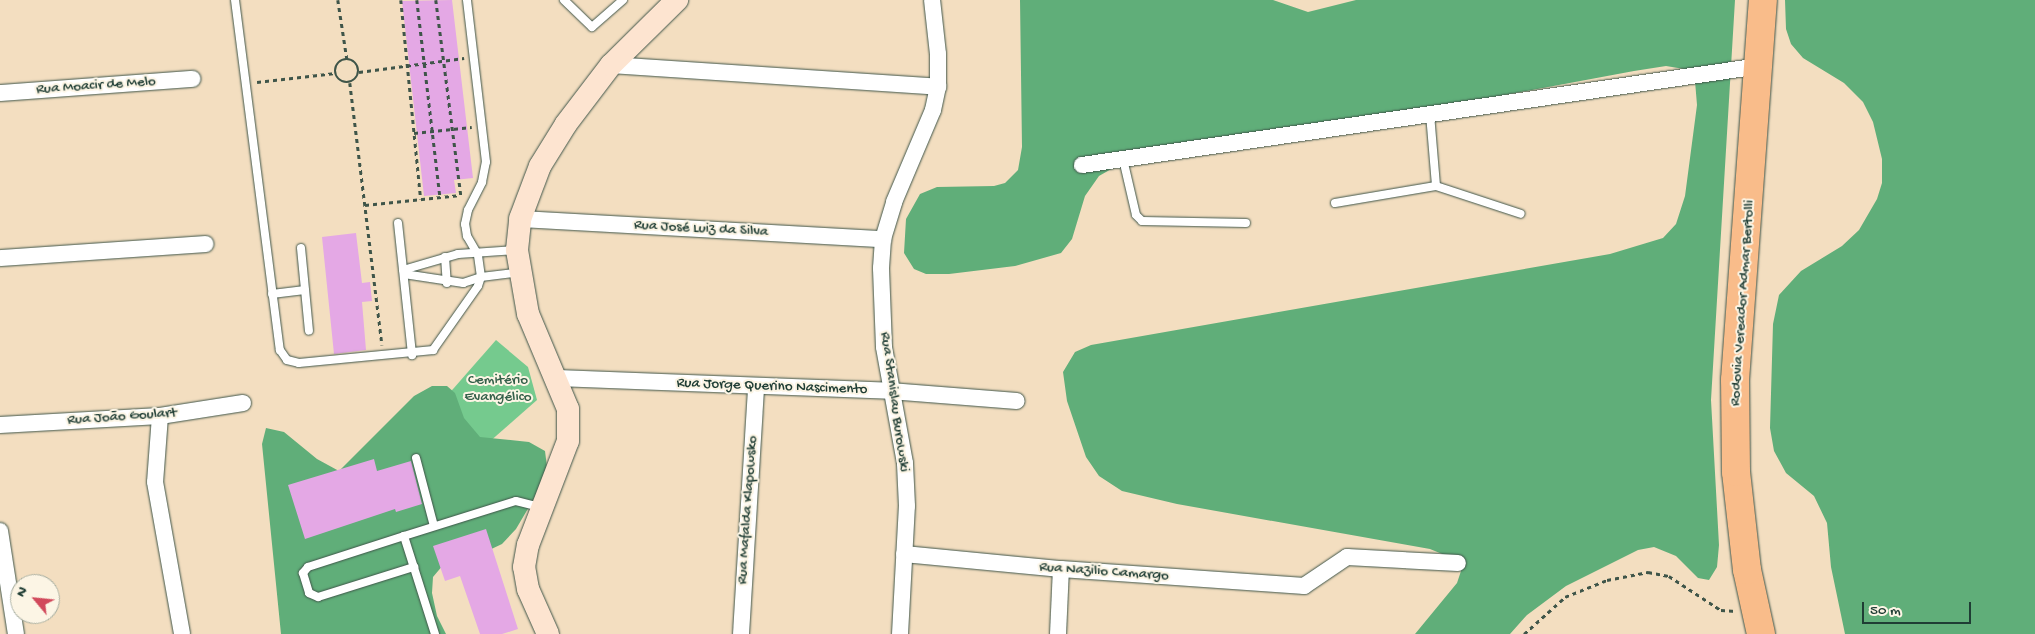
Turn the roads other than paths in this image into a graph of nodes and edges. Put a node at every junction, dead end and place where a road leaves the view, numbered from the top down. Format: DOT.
graph roads {
  1 [pos="235,0"];
  2 [pos="467,0"];
  3 [pos="564,0"];
  4 [pos="623,0"];
  5 [pos="677,0"];
  6 [pos="932,0"];
  7 [pos="1763,0"];
  8 [pos="611,65"];
  9 [pos="1760,66"];
  10 [pos="192,79"];
  11 [pos="938,87"];
  12 [pos="0,93"];
  13 [pos="1430,114"];
  14 [pos="1123,159"];
  15 [pos="1082,165"];
  16 [pos="1436,186"];
  17 [pos="1335,203"];
  18 [pos="1521,214"];
  19 [pos="520,219"];
  20 [pos="398,223"];
  21 [pos="1246,223"];
  22 [pos="883,239"];
  23 [pos="206,244"];
  24 [pos="301,248"];
  25 [pos="516,250"];
  26 [pos="478,255"];
  27 [pos="445,256"];
  28 [pos="0,258"];
  29 [pos="403,272"];
  30 [pos="519,272"];
  31 [pos="481,277"];
  32 [pos="447,283"];
  33 [pos="305,290"];
  34 [pos="272,294"];
  35 [pos="309,331"];
  36 [pos="412,355"];
  37 [pos="557,378"];
  38 [pos="756,387"];
  39 [pos="890,392"];
  40 [pos="1017,401"];
  41 [pos="243,403"];
  42 [pos="160,416"];
  43 [pos="0,425"];
  44 [pos="416,458"];
  45 [pos="544,508"];
  46 [pos="434,526"];
  47 [pos="0,531"];
  48 [pos="404,536"];
  49 [pos="904,554"];
  50 [pos="1458,563"];
  51 [pos="414,567"];
  52 [pos="1061,569"];
  53 [pos="1758,623"];
  54 [pos="16,634"];
  55 [pos="182,634"];
  56 [pos="436,634"];
  57 [pos="548,634"];
  58 [pos="741,634"];
  59 [pos="900,634"];
  60 [pos="1058,634"];
  1 -- 34 [label="lane"];
  2 -- 26 [label="lane"];
  3 -- 4 [label="lane"];
  5 -- 8 [label="main road"];
  6 -- 11 [label="street, Rua Stanislau Burowski"];
  7 -- 9 [label="highway, Rodovia Vereador Admar Bertolli"];
  8 -- 11 [label="street"];
  8 -- 19 [label="main road"];
  9 -- 13 [label="street"];
  9 -- 53 [label="highway, Rodovia Vereador Admar Bertolli"];
  10 -- 12 [label="street, Rua Moacir de Melo"];
  11 -- 22 [label="street, Rua Stanislau Burowski"];
  13 -- 14 [label="street"];
  13 -- 16 [label="lane"];
  14 -- 15 [label="street"];
  14 -- 21 [label="lane"];
  16 -- 17 [label="lane"];
  16 -- 18 [label="lane"];
  19 -- 22 [label="street, Rua José Luiz da Silva"];
  19 -- 25 [label="main road"];
  20 -- 29 [label="lane"];
  22 -- 39 [label="street, Rua Stanislau Burowski"];
  23 -- 28 [label="street"];
  24 -- 33 [label="lane"];
  25 -- 26 [label="lane"];
  25 -- 30 [label="main road"];
  26 -- 27 [label="lane"];
  26 -- 31 [label="lane"];
  27 -- 29 [label="lane"];
  27 -- 32 [label="lane"];
  29 -- 32 [label="lane"];
  29 -- 36 [label="lane"];
  30 -- 31 [label="lane"];
  30 -- 37 [label="main road"];
  31 -- 32 [label="lane"];
  31 -- 36 [label="lane"];
  33 -- 34 [label="lane"];
  33 -- 35 [label="lane"];
  34 -- 36 [label="lane"];
  37 -- 38 [label="street, Rua Jorge Querino Nascimento"];
  37 -- 45 [label="main road"];
  38 -- 39 [label="street, Rua Jorge Querino Nascimento"];
  38 -- 58 [label="street, Rua Mafalda Klapowsko"];
  39 -- 40 [label="street, Rua Jorge Querino Nascimento"];
  39 -- 49 [label="street, Rua Stanislau Burowski"];
  41 -- 42 [label="street, Rua João Goulart"];
  42 -- 43 [label="street, Rua João Goulart"];
  42 -- 55 [label="street"];
  44 -- 46 [label="lane"];
  45 -- 46 [label="lane"];
  45 -- 57 [label="main road"];
  46 -- 48 [label="lane"];
  47 -- 54 [label="street"];
  48 -- 51 [label="lane"];
  48 -- 51 [label="lane"];
  49 -- 52 [label="street, Rua Nazilio Camargo"];
  49 -- 59 [label="street, Rua Stanislau Burowski"];
  50 -- 52 [label="street, Rua Nazilio Camargo"];
  51 -- 56 [label="lane"];
  52 -- 60 [label="street"];
}
